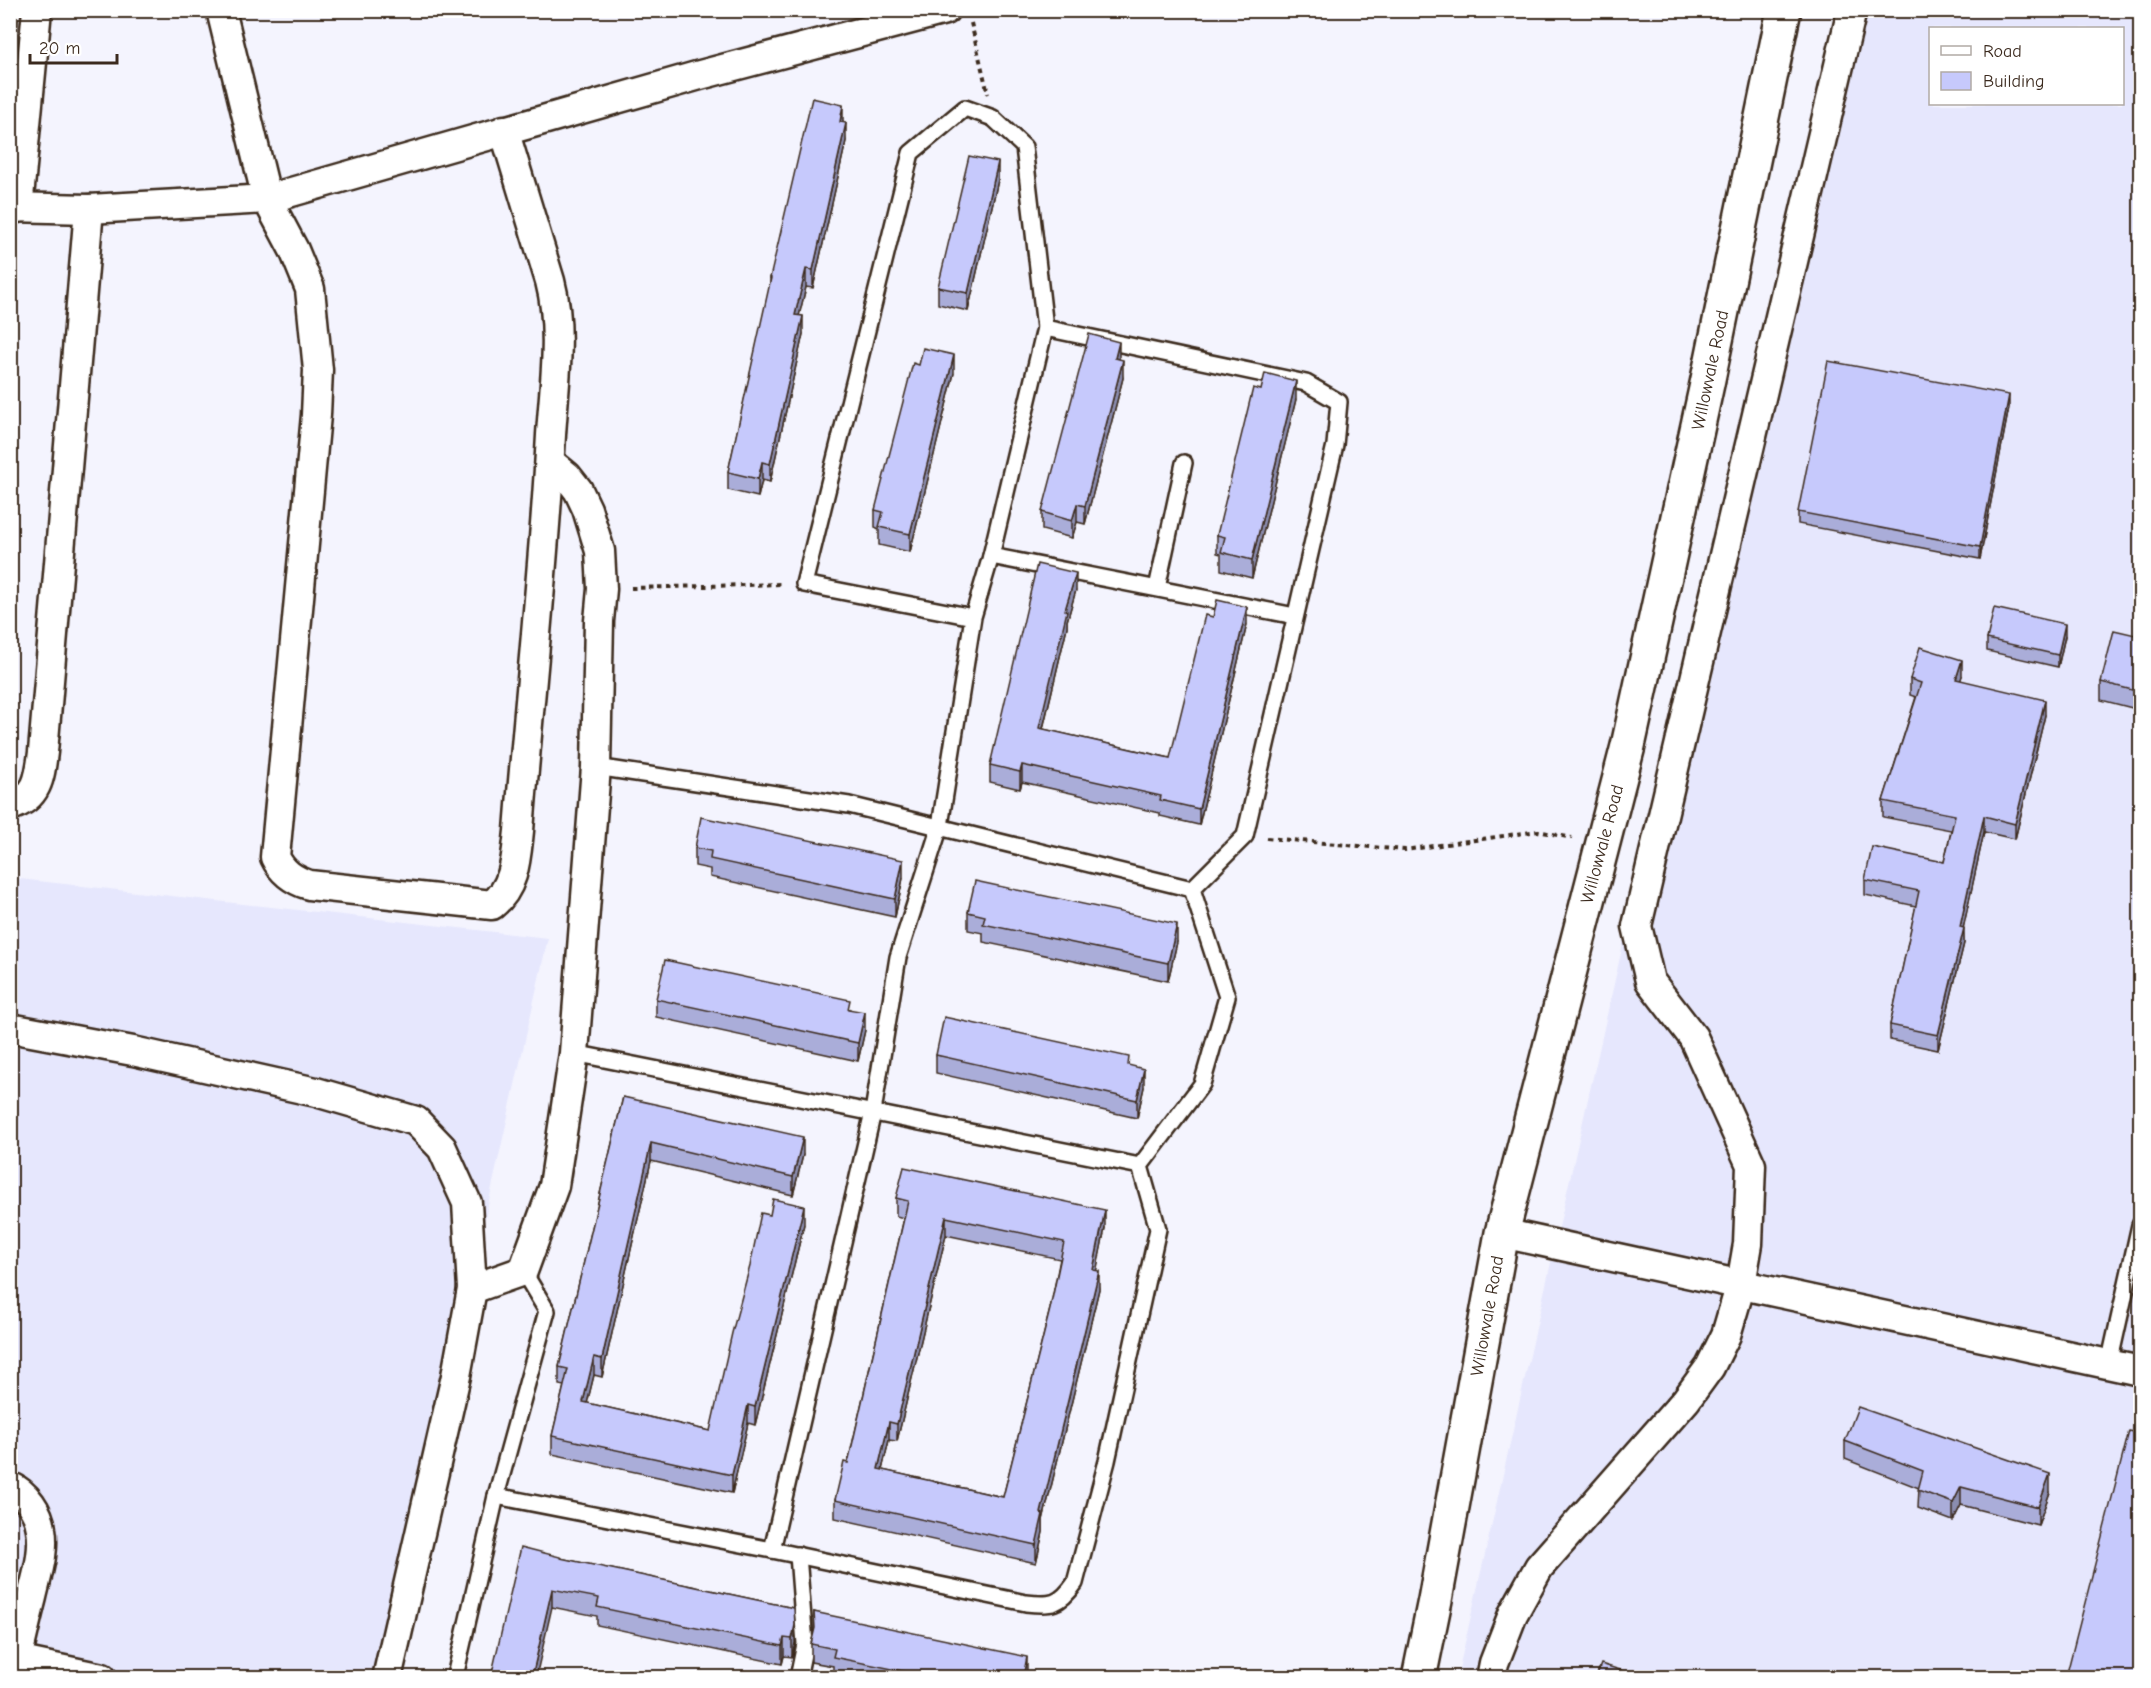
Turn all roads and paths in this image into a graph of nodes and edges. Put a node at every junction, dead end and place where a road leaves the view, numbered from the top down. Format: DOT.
graph roads {
  1 [pos="37,10"];
  2 [pos="221,10"];
  3 [pos="1784,10"];
  4 [pos="1852,10"];
  5 [pos="950,13"];
  6 [pos="993,118"];
  7 [pos="504,130"];
  8 [pos="267,199"];
  9 [pos="14,207"];
  10 [pos="89,209"];
  11 [pos="1046,328"];
  12 [pos="550,462"];
  13 [pos="1184,463"];
  14 [pos="991,556"];
  15 [pos="804,584"];
  16 [pos="1157,588"];
  17 [pos="602,589"];
  18 [pos="1295,616"];
  19 [pos="973,617"];
  20 [pos="596,767"];
  21 [pos="10,806"];
  22 [pos="940,826"];
  23 [pos="1245,836"];
  24 [pos="1602,844"];
  25 [pos="1192,889"];
  26 [pos="10,1028"];
  27 [pos="574,1053"];
  28 [pos="873,1112"];
  29 [pos="1140,1166"];
  30 [pos="2140,1225"];
  31 [pos="1502,1233"];
  32 [pos="523,1272"];
  33 [pos="1741,1284"];
  34 [pos="472,1289"];
  35 [pos="2109,1364"];
  36 [pos="2140,1371"];
  37 [pos="10,1486"];
  38 [pos="496,1496"];
  39 [pos="772,1550"];
  40 [pos="798,1555"];
  41 [pos="15,1669"];
  42 [pos="456,1672"];
  43 [pos="102,1677"];
  44 [pos="387,1677"];
  45 [pos="798,1677"];
  46 [pos="1419,1677"];
  47 [pos="1491,1677"];
  1 -- 9 [label="street"];
  2 -- 8 [label="street"];
  3 -- 24 [label="main road, Willowvale Road"];
  4 -- 33 [label="street"];
  5 -- 6 [label="path"];
  5 -- 7 [label="street"];
  6 -- 11 [label="lane"];
  6 -- 15 [label="lane"];
  7 -- 8 [label="street"];
  7 -- 12 [label="street"];
  8 -- 10 [label="street"];
  8 -- 12 [label="street"];
  9 -- 10 [label="street"];
  10 -- 21 [label="street"];
  11 -- 14 [label="lane"];
  11 -- 18 [label="lane"];
  12 -- 17 [label="street"];
  13 -- 16 [label="lane"];
  14 -- 16 [label="lane"];
  14 -- 19 [label="lane"];
  15 -- 17 [label="path"];
  15 -- 19 [label="lane"];
  16 -- 18 [label="lane"];
  17 -- 20 [label="street"];
  18 -- 23 [label="lane"];
  19 -- 22 [label="lane"];
  20 -- 22 [label="lane"];
  20 -- 27 [label="street"];
  22 -- 25 [label="lane"];
  22 -- 28 [label="lane"];
  23 -- 24 [label="path"];
  23 -- 25 [label="lane"];
  24 -- 31 [label="main road, Willowvale Road"];
  25 -- 29 [label="lane"];
  26 -- 34 [label="street"];
  27 -- 28 [label="lane"];
  27 -- 32 [label="street"];
  28 -- 29 [label="lane"];
  28 -- 39 [label="lane"];
  29 -- 40 [label="lane"];
  30 -- 35 [label="lane"];
  31 -- 33 [label="street"];
  31 -- 46 [label="main road, Willowvale Road"];
  32 -- 34 [label="street"];
  32 -- 38 [label="lane"];
  33 -- 35 [label="street"];
  33 -- 47 [label="street"];
  34 -- 44 [label="street"];
  35 -- 36 [label="street"];
  37 -- 41 [label="street"];
  38 -- 39 [label="lane"];
  38 -- 42 [label="lane"];
  39 -- 40 [label="lane"];
  40 -- 45 [label="lane"];
  41 -- 43 [label="street"];
}
